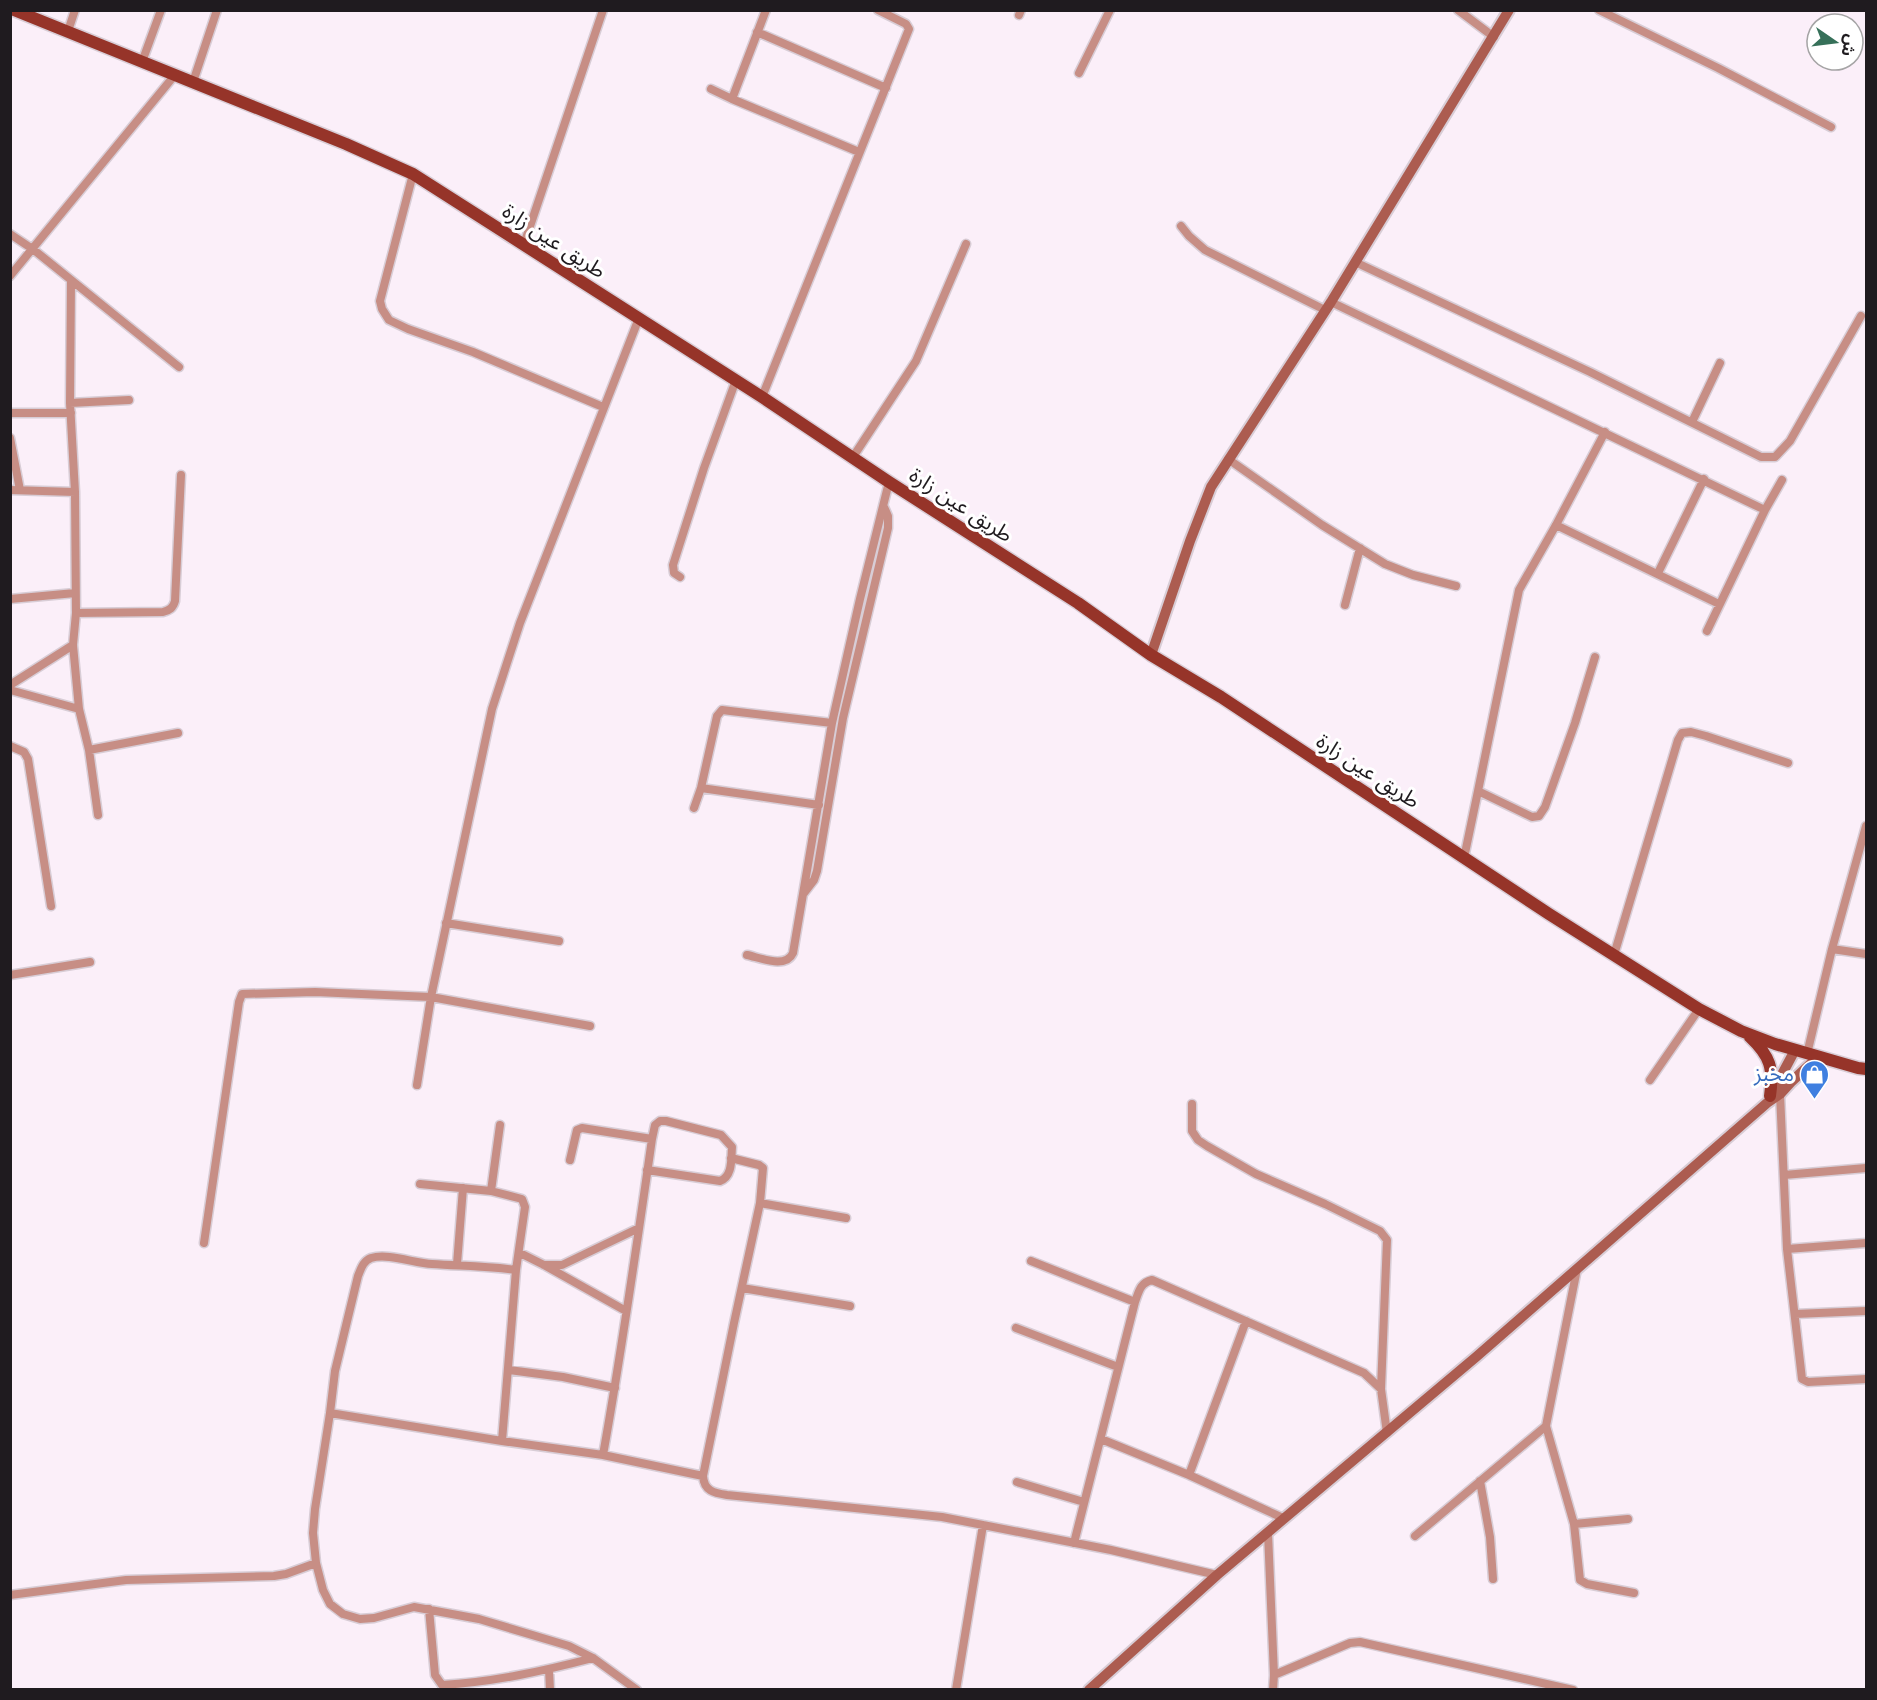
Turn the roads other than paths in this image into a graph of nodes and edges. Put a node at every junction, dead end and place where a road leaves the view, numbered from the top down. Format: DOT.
graph roads {
  1 [pos="14,10"];
  2 [pos="75,10"];
  3 [pos="161,10"];
  4 [pos="217,10"];
  5 [pos="603,10"];
  6 [pos="766,10"];
  7 [pos="878,10"];
  8 [pos="1110,10"];
  9 [pos="1458,10"];
  10 [pos="1509,10"];
  11 [pos="1599,10"];
  12 [pos="68,31"];
  13 [pos="757,32"];
  14 [pos="1494,37"];
  15 [pos="142,62"];
  16 [pos="1079,73"];
  17 [pos="174,76"];
  18 [pos="193,82"];
  19 [pos="886,88"];
  20 [pos="711,89"];
  21 [pos="732,99"];
  22 [pos="1831,127"];
  23 [pos="859,152"];
  24 [pos="413,174"];
  25 [pos="1181,226"];
  26 [pos="10,234"];
  27 [pos="524,244"];
  28 [pos="966,244"];
  29 [pos="34,250"];
  30 [pos="1355,262"];
  31 [pos="10,276"];
  32 [pos="71,281"];
  33 [pos="1328,306"];
  34 [pos="1861,316"];
  35 [pos="639,318"];
  36 [pos="1720,363"];
  37 [pos="179,367"];
  38 [pos="736,380"];
  39 [pos="762,397"];
  40 [pos="129,400"];
  41 [pos="70,403"];
  42 [pos="603,407"];
  43 [pos="10,413"];
  44 [pos="70,413"];
  45 [pos="1692,422"];
  46 [pos="1605,432"];
  47 [pos="10,438"];
  48 [pos="853,457"];
  49 [pos="1228,459"];
  50 [pos="181,475"];
  51 [pos="1704,479"];
  52 [pos="1782,480"];
  53 [pos="889,482"];
  54 [pos="10,490"];
  55 [pos="20,490"];
  56 [pos="75,492"];
  57 [pos="883,507"];
  58 [pos="1765,510"];
  59 [pos="1556,525"];
  60 [pos="1360,548"];
  61 [pos="1658,573"];
  62 [pos="680,577"];
  63 [pos="1456,586"];
  64 [pos="75,593"];
  65 [pos="10,599"];
  66 [pos="1719,604"];
  67 [pos="1345,605"];
  68 [pos="76,613"];
  69 [pos="1707,630"];
  70 [pos="73,645"];
  71 [pos="1151,655"];
  72 [pos="1595,657"];
  73 [pos="10,685"];
  74 [pos="10,690"];
  75 [pos="79,709"];
  76 [pos="832,723"];
  77 [pos="178,733"];
  78 [pos="10,746"];
  79 [pos="89,750"];
  80 [pos="1788,763"];
  81 [pos="701,788"];
  82 [pos="1478,791"];
  83 [pos="819,805"];
  84 [pos="694,808"];
  85 [pos="98,815"];
  86 [pos="1866,826"];
  87 [pos="1464,858"];
  88 [pos="804,894"];
  89 [pos="51,906"];
  90 [pos="446,923"];
  91 [pos="559,941"];
  92 [pos="1832,949"];
  93 [pos="1866,954"];
  94 [pos="747,955"];
  95 [pos="1614,955"];
  96 [pos="90,962"];
  97 [pos="10,975"];
  98 [pos="430,997"];
  99 [pos="1699,1009"];
  100 [pos="590,1026"];
  101 [pos="1741,1031"];
  102 [pos="1794,1050"];
  103 [pos="1813,1055"];
  104 [pos="1866,1069"];
  105 [pos="1650,1080"];
  106 [pos="417,1085"];
  107 [pos="1772,1098"];
  108 [pos="1192,1104"];
  109 [pos="500,1125"];
  110 [pos="652,1139"];
  111 [pos="731,1158"];
  112 [pos="570,1160"];
  113 [pos="1866,1168"];
  114 [pos="647,1170"];
  115 [pos="1784,1175"];
  116 [pos="420,1184"];
  117 [pos="463,1188"];
  118 [pos="490,1191"];
  119 [pos="760,1203"];
  120 [pos="846,1218"];
  121 [pos="639,1228"];
  122 [pos="204,1243"];
  123 [pos="1866,1243"];
  124 [pos="1787,1249"];
  125 [pos="520,1253"];
  126 [pos="1031,1261"];
  127 [pos="457,1264"];
  128 [pos="544,1265"];
  129 [pos="1577,1268"];
  130 [pos="516,1270"];
  131 [pos="742,1288"];
  132 [pos="1135,1302"];
  133 [pos="850,1306"];
  134 [pos="626,1311"];
  135 [pos="1866,1311"];
  136 [pos="1796,1314"];
  137 [pos="1246,1321"];
  138 [pos="1016,1328"];
  139 [pos="1118,1367"];
  140 [pos="509,1370"];
  141 [pos="1866,1379"];
  142 [pos="615,1388"];
  143 [pos="1381,1389"];
  144 [pos="330,1413"];
  145 [pos="1546,1426"];
  146 [pos="1387,1433"];
  147 [pos="1101,1440"];
  148 [pos="502,1441"];
  149 [pos="603,1455"];
  150 [pos="1189,1475"];
  151 [pos="704,1476"];
  152 [pos="1480,1481"];
  153 [pos="1017,1482"];
  154 [pos="1084,1502"];
  155 [pos="1283,1518"];
  156 [pos="1628,1519"];
  157 [pos="1574,1524"];
  158 [pos="983,1525"];
  159 [pos="1268,1533"];
  160 [pos="1415,1536"];
  161 [pos="1074,1543"];
  162 [pos="316,1563"];
  163 [pos="1217,1575"];
  164 [pos="1493,1580"];
  165 [pos="1634,1593"];
  166 [pos="10,1595"];
  167 [pos="429,1609"];
  168 [pos="593,1658"];
  169 [pos="549,1669"];
  170 [pos="1274,1675"];
  171 [pos="478,1686"];
  172 [pos="550,1689"];
  173 [pos="635,1689"];
  174 [pos="956,1689"];
  175 [pos="1089,1689"];
  176 [pos="1273,1689"];
  177 [pos="1573,1689"];
  1 -- 12 [label="main road, طريق عين زارة"];
  2 -- 12 [label="street"];
  3 -- 15 [label="street"];
  4 -- 18 [label="street"];
  5 -- 27 [label="street"];
  6 -- 13 [label="street"];
  7 -- 19 [label="street"];
  8 -- 16 [label="street"];
  9 -- 14 [label="street"];
  10 -- 14 [label="street"];
  11 -- 22 [label="street"];
  12 -- 15 [label="main road, طريق عين زارة"];
  13 -- 19 [label="street"];
  13 -- 21 [label="street"];
  14 -- 30 [label="street"];
  15 -- 17 [label="main road, طريق عين زارة"];
  17 -- 18 [label="main road, طريق عين زارة"];
  17 -- 29 [label="street"];
  18 -- 24 [label="main road, طريق عين زارة"];
  19 -- 23 [label="street"];
  20 -- 21 [label="street"];
  21 -- 23 [label="street"];
  23 -- 39 [label="street"];
  24 -- 27 [label="main road, طريق عين زارة"];
  24 -- 42 [label="street"];
  25 -- 33 [label="street"];
  26 -- 29 [label="street"];
  27 -- 35 [label="main road, طريق عين زارة"];
  28 -- 48 [label="street"];
  29 -- 31 [label="street"];
  29 -- 32 [label="street"];
  30 -- 33 [label="street"];
  30 -- 45 [label="street"];
  32 -- 37 [label="street"];
  32 -- 41 [label="street"];
  33 -- 46 [label="street"];
  33 -- 49 [label="street"];
  34 -- 45 [label="street"];
  35 -- 38 [label="main road, طريق عين زارة"];
  35 -- 42 [label="street"];
  36 -- 45 [label="street"];
  38 -- 39 [label="main road, طريق عين زارة"];
  38 -- 62 [label="street"];
  39 -- 48 [label="main road, طريق عين زارة"];
  40 -- 41 [label="street"];
  41 -- 44 [label="street"];
  42 -- 90 [label="street"];
  43 -- 44 [label="street"];
  44 -- 56 [label="street"];
  46 -- 51 [label="street"];
  46 -- 59 [label="street"];
  47 -- 55 [label="street"];
  48 -- 53 [label="main road, طريق عين زارة"];
  49 -- 60 [label="street"];
  49 -- 71 [label="street"];
  50 -- 68 [label="street"];
  51 -- 58 [label="street"];
  51 -- 61 [label="street"];
  52 -- 58 [label="street"];
  53 -- 57 [label="street"];
  53 -- 71 [label="main road, طريق عين زارة"];
  54 -- 55 [label="street"];
  55 -- 56 [label="street"];
  56 -- 64 [label="street"];
  57 -- 76 [label="street"];
  57 -- 88 [label="street"];
  58 -- 66 [label="street"];
  59 -- 61 [label="street"];
  59 -- 82 [label="street"];
  60 -- 63 [label="street"];
  60 -- 67 [label="street"];
  61 -- 66 [label="street"];
  64 -- 65 [label="street"];
  64 -- 68 [label="street"];
  66 -- 69 [label="street"];
  68 -- 70 [label="street"];
  70 -- 73 [label="street"];
  70 -- 75 [label="street"];
  71 -- 87 [label="main road, طريق عين زارة"];
  72 -- 82 [label="street"];
  74 -- 75 [label="street"];
  75 -- 79 [label="street"];
  76 -- 81 [label="street"];
  76 -- 83 [label="street"];
  77 -- 79 [label="street"];
  78 -- 89 [label="street"];
  79 -- 85 [label="street"];
  80 -- 95 [label="street"];
  81 -- 83 [label="street"];
  81 -- 84 [label="street"];
  82 -- 87 [label="street"];
  83 -- 88 [label="street"];
  86 -- 92 [label="street"];
  87 -- 95 [label="main road, طريق عين زارة"];
  88 -- 94 [label="street"];
  90 -- 91 [label="street"];
  90 -- 98 [label="street"];
  92 -- 93 [label="street"];
  92 -- 103 [label="street"];
  95 -- 99 [label="main road, طريق عين زارة"];
  96 -- 97 [label="street"];
  98 -- 100 [label="street"];
  98 -- 106 [label="street"];
  98 -- 122 [label="street"];
  99 -- 101 [label="main road, طريق عين زارة"];
  99 -- 105 [label="street"];
  101 -- 102 [label="main road, طريق عين زارة"];
  101 -- 107 [label="main road"];
  102 -- 103 [label="main road, طريق عين زارة"];
  102 -- 107 [label="street"];
  103 -- 104 [label="main road, طريق عين زارة"];
  103 -- 107 [label="street"];
  107 -- 115 [label="street"];
  107 -- 129 [label="street"];
  108 -- 143 [label="street"];
  109 -- 118 [label="street"];
  110 -- 111 [label="street"];
  110 -- 112 [label="street"];
  110 -- 114 [label="street"];
  111 -- 114 [label="street"];
  111 -- 119 [label="street"];
  113 -- 115 [label="street"];
  114 -- 121 [label="street"];
  115 -- 124 [label="street"];
  116 -- 117 [label="street"];
  117 -- 118 [label="street"];
  117 -- 127 [label="street"];
  118 -- 125 [label="street"];
  119 -- 120 [label="street"];
  119 -- 131 [label="street"];
  121 -- 128 [label="street"];
  121 -- 134 [label="street"];
  123 -- 124 [label="street"];
  124 -- 136 [label="street"];
  125 -- 128 [label="street"];
  125 -- 130 [label="street"];
  126 -- 132 [label="street"];
  127 -- 130 [label="street"];
  127 -- 144 [label="street"];
  128 -- 134 [label="street"];
  129 -- 145 [label="street"];
  129 -- 146 [label="street"];
  130 -- 140 [label="street"];
  131 -- 133 [label="street"];
  131 -- 151 [label="street"];
  132 -- 137 [label="street"];
  132 -- 139 [label="street"];
  134 -- 142 [label="street"];
  135 -- 136 [label="street"];
  136 -- 141 [label="street"];
  137 -- 143 [label="street"];
  137 -- 150 [label="street"];
  138 -- 139 [label="street"];
  139 -- 147 [label="street"];
  140 -- 142 [label="street"];
  140 -- 148 [label="street"];
  142 -- 149 [label="street"];
  143 -- 146 [label="street"];
  144 -- 148 [label="street"];
  144 -- 162 [label="street"];
  145 -- 152 [label="street"];
  145 -- 157 [label="street"];
  146 -- 155 [label="street"];
  147 -- 150 [label="street"];
  147 -- 154 [label="street"];
  148 -- 149 [label="street"];
  149 -- 151 [label="street"];
  150 -- 155 [label="street"];
  151 -- 158 [label="street"];
  152 -- 160 [label="street"];
  152 -- 164 [label="street"];
  153 -- 154 [label="street"];
  154 -- 161 [label="street"];
  155 -- 159 [label="street"];
  156 -- 157 [label="street"];
  157 -- 165 [label="street"];
  158 -- 161 [label="street"];
  158 -- 174 [label="street"];
  159 -- 163 [label="street"];
  159 -- 170 [label="street"];
  161 -- 163 [label="street"];
  162 -- 166 [label="street"];
  162 -- 167 [label="street"];
  163 -- 175 [label="street"];
  167 -- 168 [label="street"];
  167 -- 171 [label="street"];
  168 -- 169 [label="street"];
  168 -- 173 [label="street"];
  169 -- 171 [label="street"];
  169 -- 172 [label="street"];
  170 -- 176 [label="street"];
  170 -- 177 [label="street"];
}
